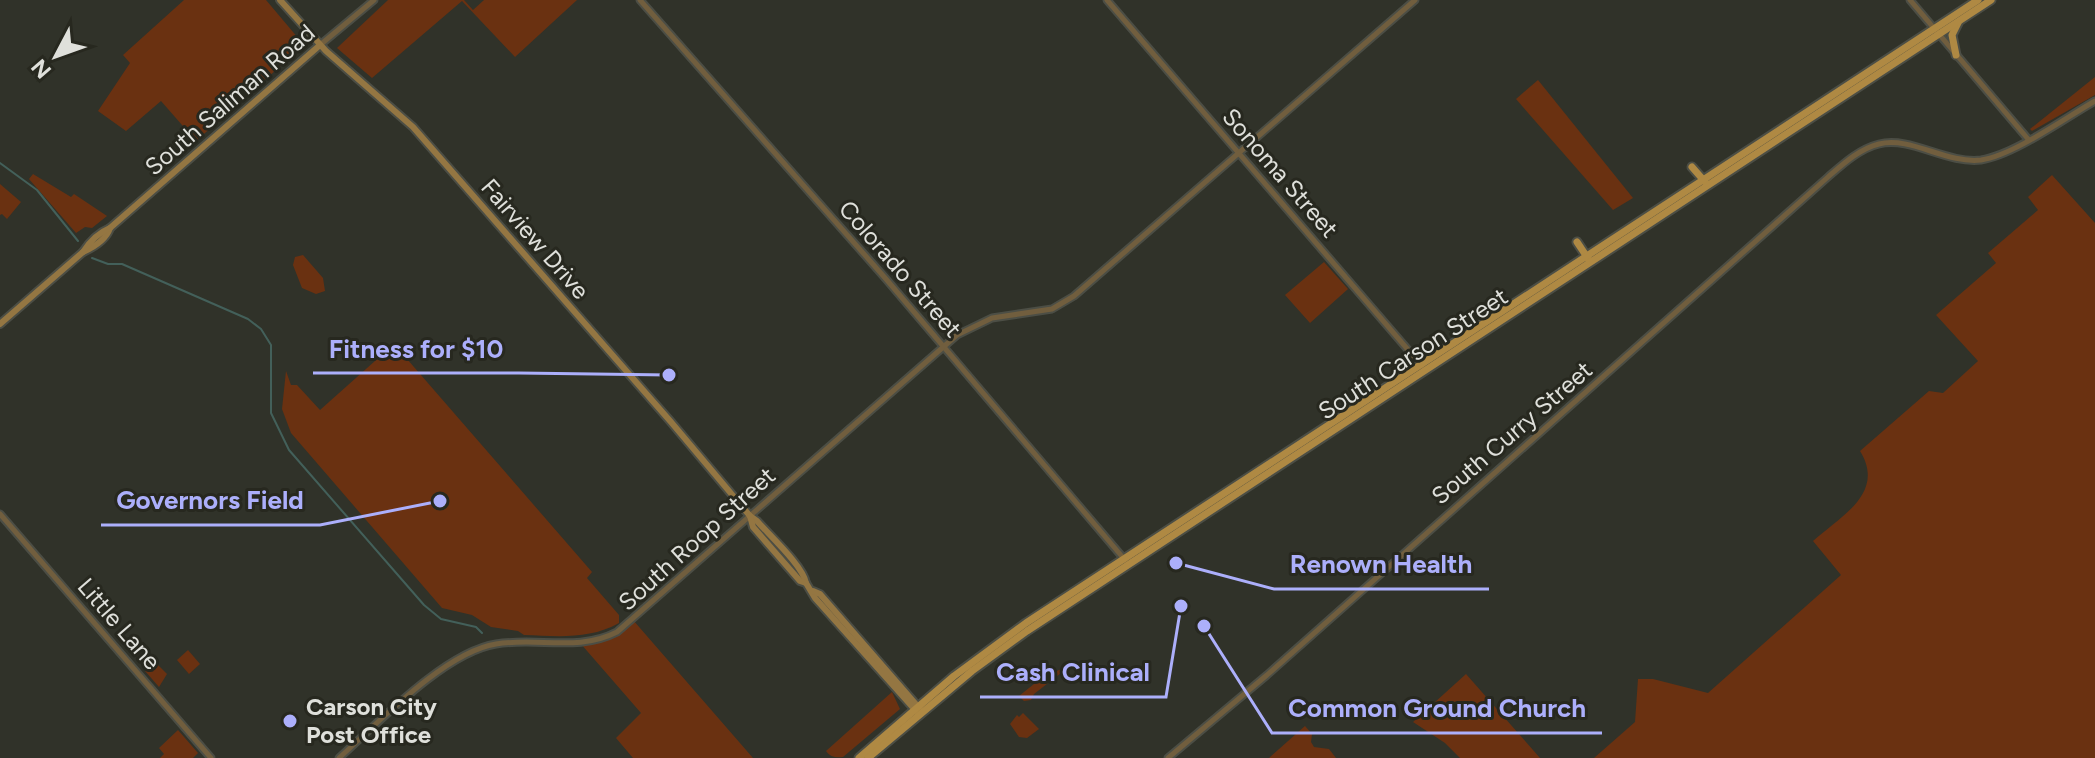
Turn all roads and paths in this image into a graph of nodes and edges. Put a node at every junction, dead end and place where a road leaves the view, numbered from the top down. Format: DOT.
graph roads {
  1 [pos="280,0"];
  2 [pos="374,0"];
  3 [pos="640,0"];
  4 [pos="1107,0"];
  5 [pos="1415,0"];
  6 [pos="1910,0"];
  7 [pos="1978,0"];
  8 [pos="1991,0"];
  9 [pos="1960,20"];
  10 [pos="1936,31"];
  11 [pos="320,45"];
  12 [pos="1956,55"];
  13 [pos="2095,101"];
  14 [pos="2028,139"];
  15 [pos="1239,153"];
  16 [pos="1692,167"];
  17 [pos="1705,183"];
  18 [pos="1577,242"];
  19 [pos="1588,259"];
  20 [pos="0,324"];
  21 [pos="944,347"];
  22 [pos="1423,367"];
  23 [pos="0,514"];
  24 [pos="750,516"];
  25 [pos="1126,562"];
  26 [pos="917,710"];
  27 [pos="211,758"];
  28 [pos="339,758"];
  29 [pos="859,758"];
  30 [pos="868,758"];
  31 [pos="1168,758"];
  1 -- 11 [label="main road, Fairview Drive"];
  2 -- 11 [label="street, South Saliman Road"];
  3 -- 21 [label="street, Colorado Street"];
  4 -- 15 [label="street, Sonoma Street"];
  5 -- 15 [label="street"];
  6 -- 10 [label="street"];
  7 -- 10 [label="main road, South Carson Street"];
  8 -- 9 [label="main road, South Carson Street"];
  9 -- 10 [label="main road, South Carson Street"];
  9 -- 12 [label="main road"];
  10 -- 12 [label="street"];
  10 -- 17 [label="main road, South Carson Street"];
  11 -- 20 [label="main road, South Saliman Road"];
  11 -- 24 [label="main road, Fairview Drive"];
  12 -- 14 [label="street"];
  13 -- 14 [label="street"];
  14 -- 31 [label="street, South Curry Street"];
  15 -- 21 [label="street, South Roop Street"];
  15 -- 22 [label="street, Sonoma Street"];
  16 -- 17 [label="main road"];
  17 -- 19 [label="main road, South Carson Street"];
  18 -- 19 [label="main road"];
  19 -- 22 [label="main road, South Carson Street"];
  21 -- 24 [label="street, South Roop Street"];
  21 -- 25 [label="street, Colorado Street"];
  22 -- 25 [label="main road, South Carson Street"];
  23 -- 27 [label="street, Little Lane"];
  24 -- 26 [label="main road, Fairview Drive"];
  24 -- 28 [label="street, South Roop Street"];
  25 -- 26 [label="main road, South Carson Street"];
  26 -- 29 [label="main road, South Carson Street"];
  26 -- 30 [label="main road, South Carson Street"];
}
